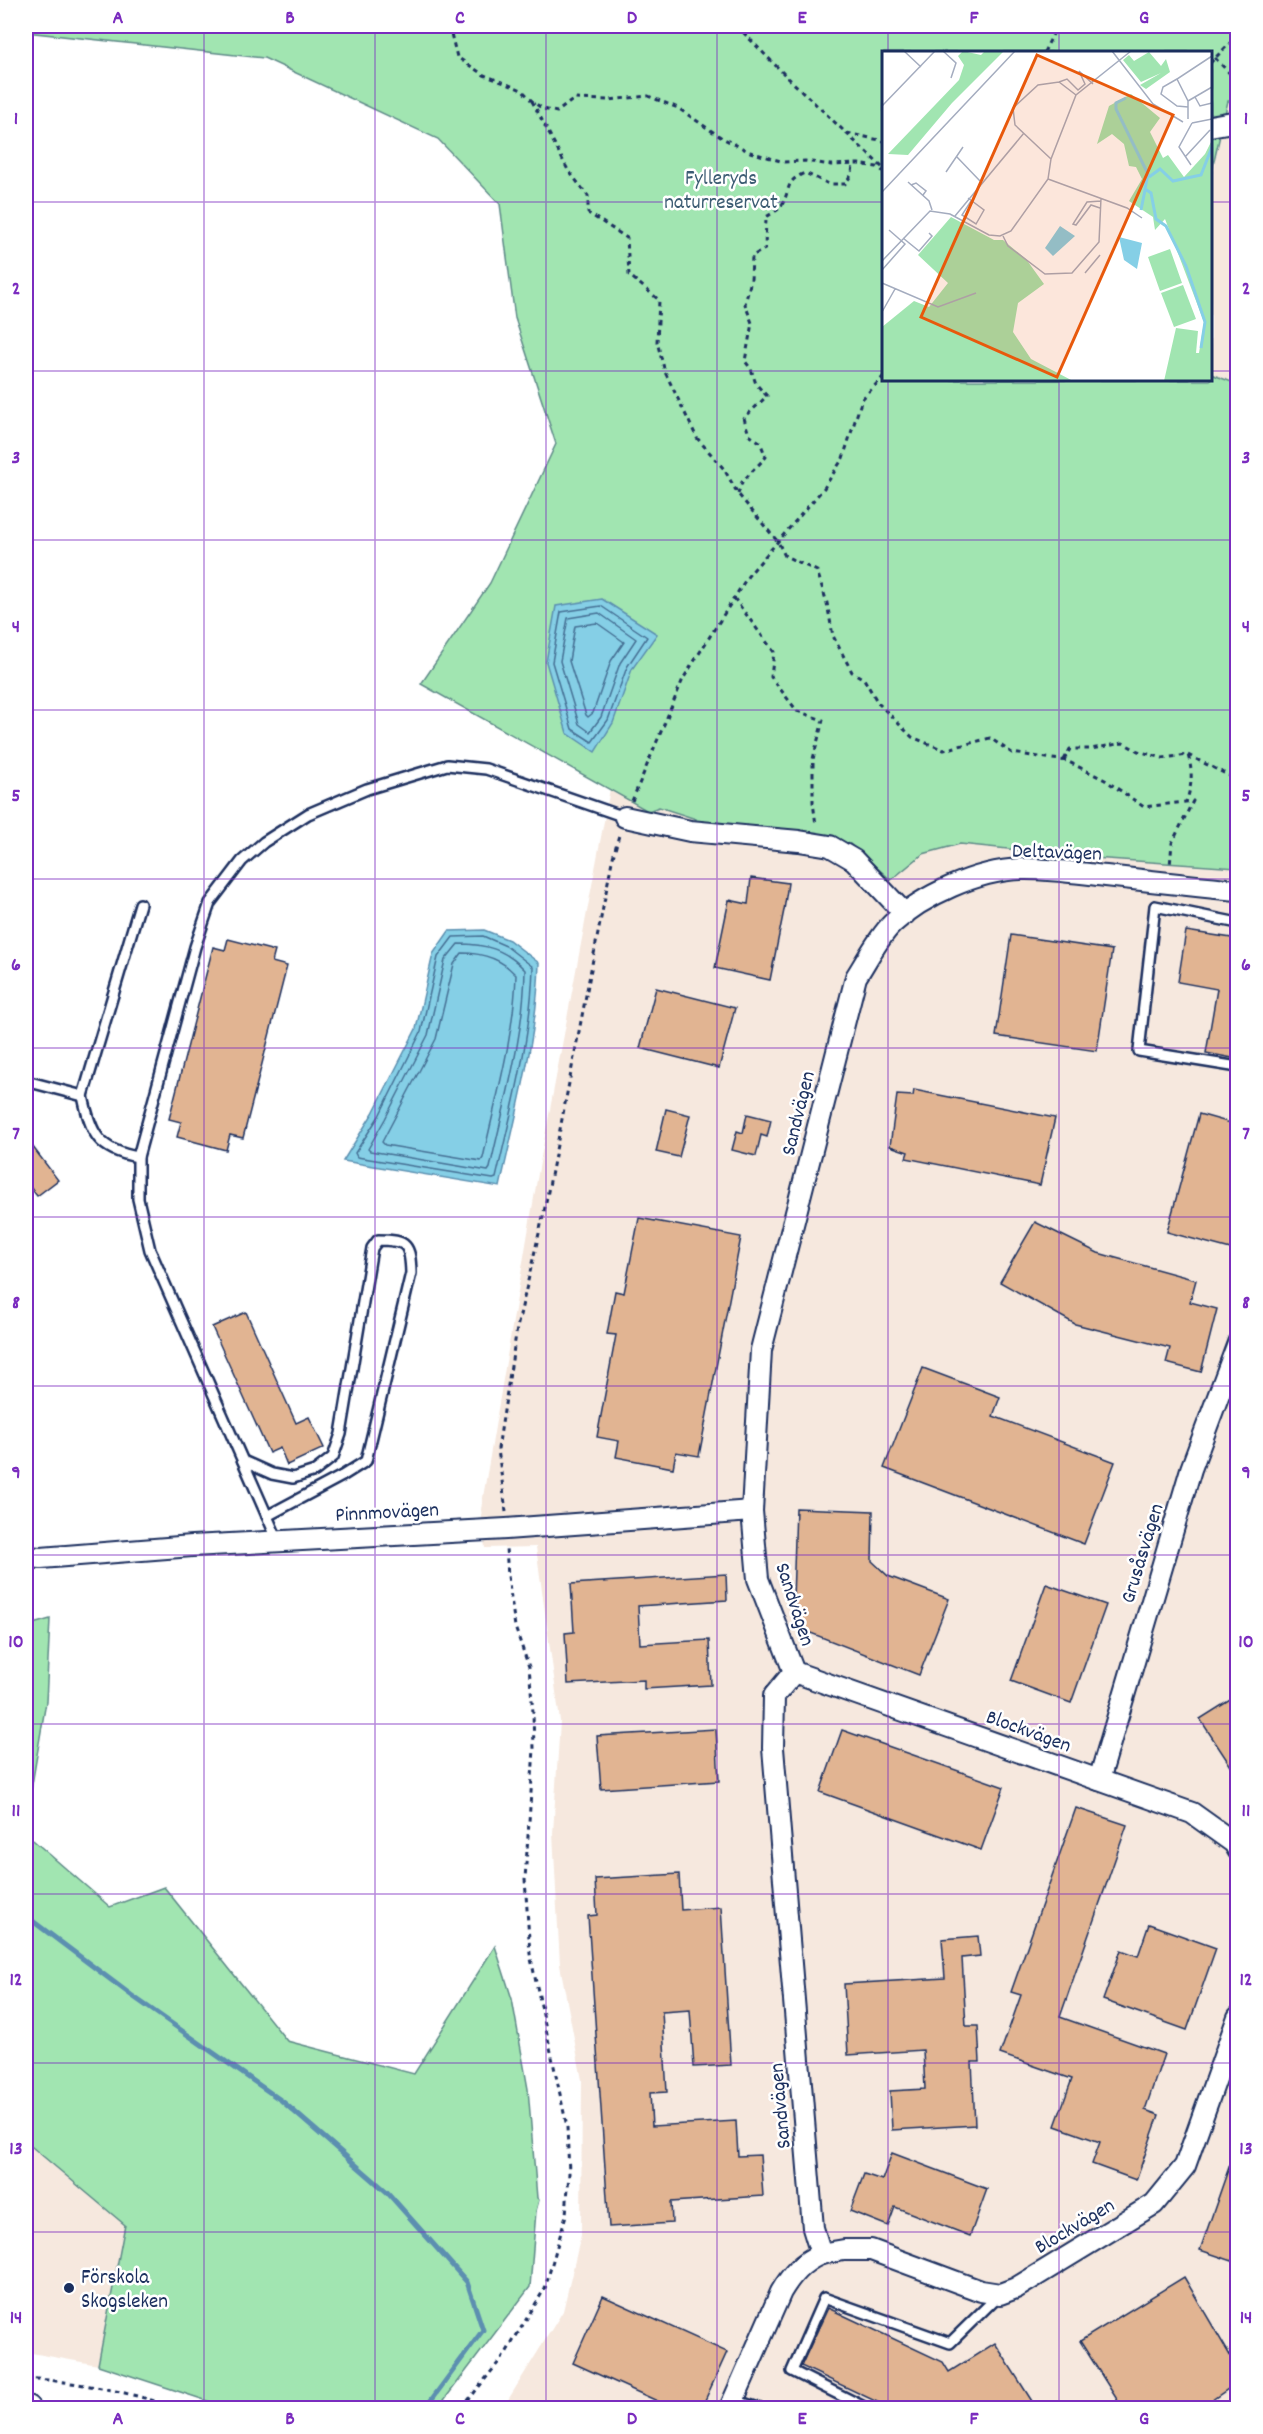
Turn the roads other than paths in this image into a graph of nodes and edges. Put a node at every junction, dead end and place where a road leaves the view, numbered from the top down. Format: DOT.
graph roads {
  1 [pos="1238,122"];
  2 [pos="1212,126"];
  3 [pos="625,817"];
  4 [pos="1238,890"];
  5 [pos="140,904"];
  6 [pos="905,914"];
  7 [pos="1238,923"];
  8 [pos="1238,1067"];
  9 [pos="26,1081"];
  10 [pos="83,1096"];
  11 [pos="138,1157"];
  12 [pos="1238,1343"];
  13 [pos="243,1461"];
  14 [pos="752,1511"];
  15 [pos="267,1516"];
  16 [pos="278,1541"];
  17 [pos="26,1557"];
  18 [pos="794,1672"];
  19 [pos="1099,1780"];
  20 [pos="1238,1850"];
  21 [pos="1238,2017"];
  22 [pos="820,2253"];
  23 [pos="1000,2294"];
  24 [pos="732,2404"];
  25 [pos="758,2409"];
  26 [pos="866,2409"];
  1 -- 2 [label="street"];
  3 -- 6 [label="street"];
  3 -- 11 [label="lane"];
  4 -- 6 [label="street, Deltavägen"];
  5 -- 10 [label="lane"];
  6 -- 14 [label="street, Sandvägen"];
  7 -- 8 [label="lane"];
  9 -- 10 [label="lane"];
  10 -- 11 [label="lane"];
  11 -- 13 [label="lane"];
  12 -- 19 [label="street, Grusåsvägen"];
  13 -- 15 [label="lane"];
  13 -- 15 [label="lane"];
  14 -- 16 [label="street, Pinnmovägen"];
  14 -- 18 [label="street, Sandvägen"];
  15 -- 16 [label="lane"];
  16 -- 17 [label="street, Pinnmovägen"];
  18 -- 19 [label="street, Blockvägen"];
  18 -- 22 [label="street, Sandvägen"];
  19 -- 20 [label="street, Blockvägen"];
  21 -- 23 [label="street, Blockvägen"];
  22 -- 23 [label="street"];
  22 -- 24 [label="street"];
  23 -- 26 [label="lane"];
  24 -- 25 [label="lane"];
}
